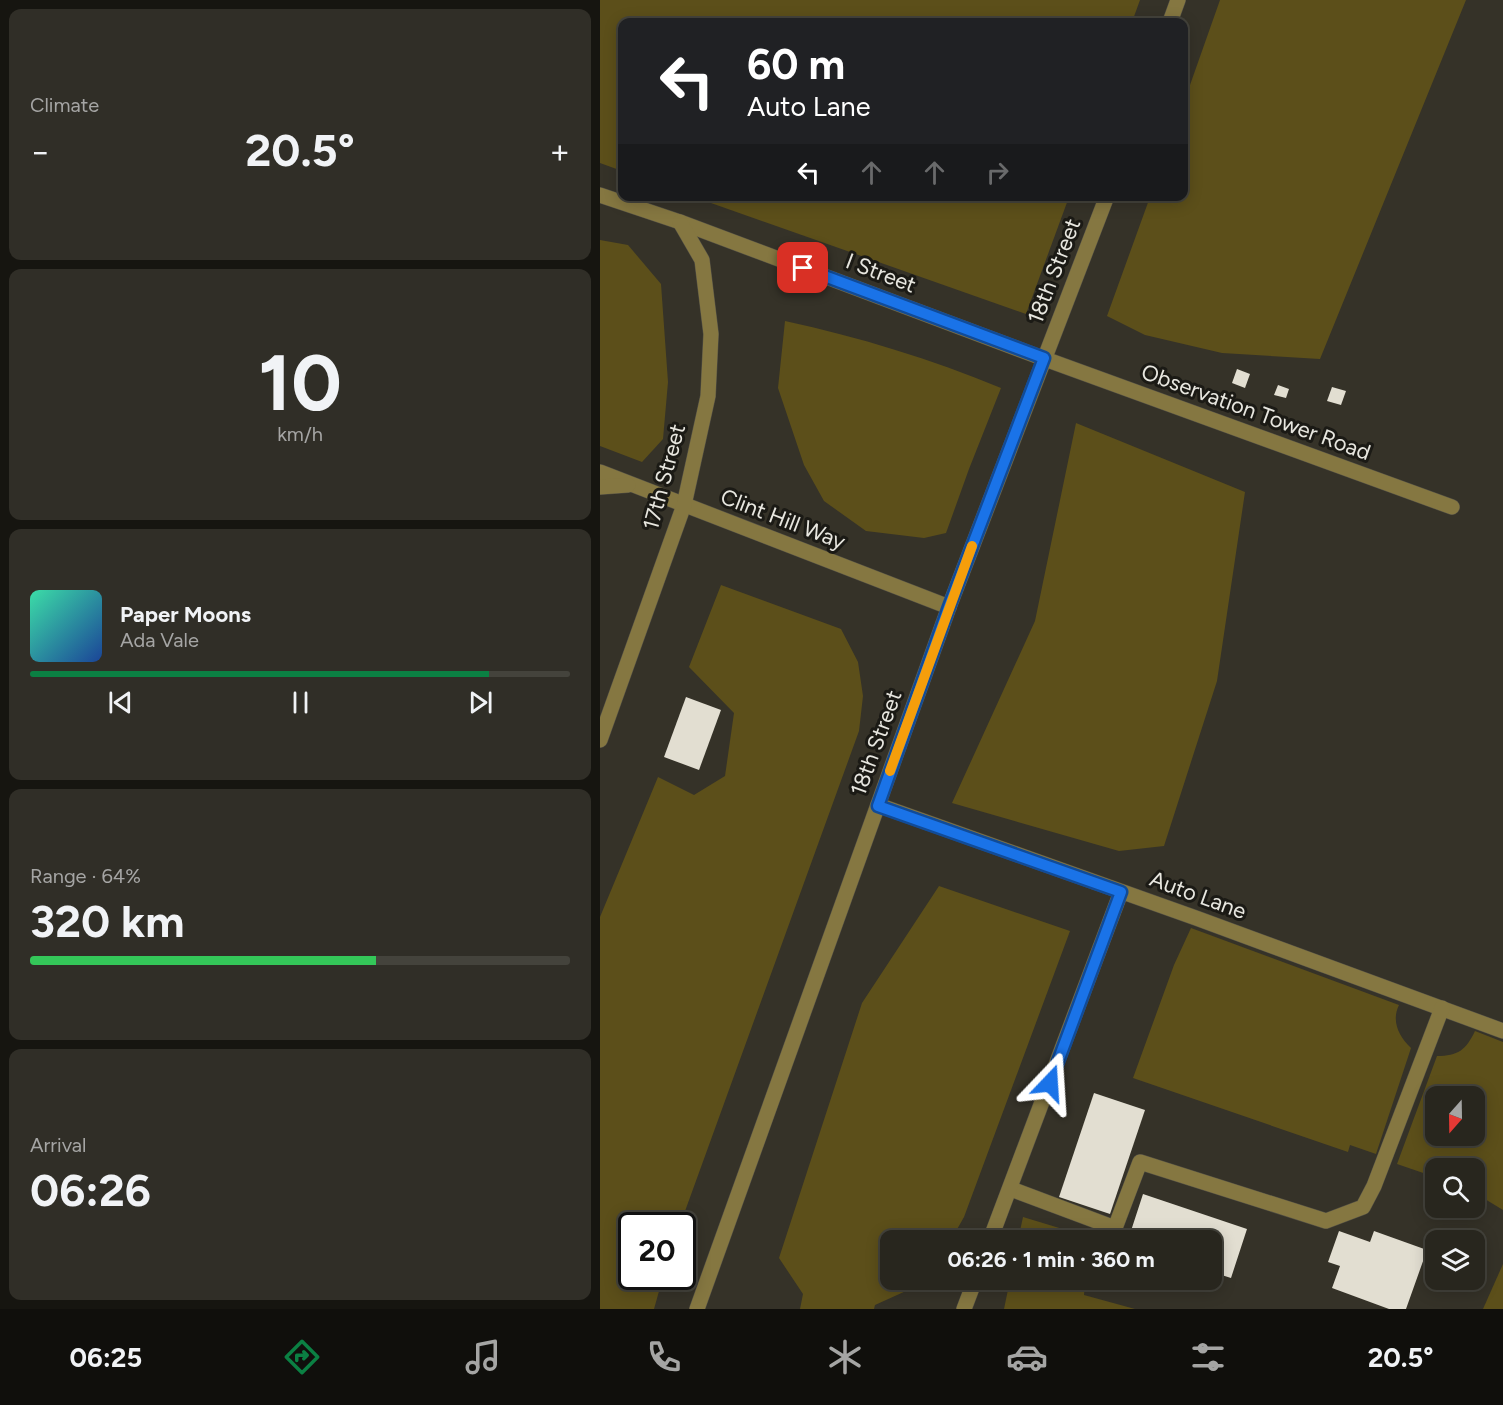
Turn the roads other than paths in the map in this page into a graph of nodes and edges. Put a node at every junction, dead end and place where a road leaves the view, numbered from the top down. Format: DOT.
graph roads {
  1 [pos="1178,0"];
  2 [pos="1171,18"];
  3 [pos="600,195"];
  4 [pos="1105,201"];
  5 [pos="680,222"];
  6 [pos="1044,358"];
  7 [pos="600,472"];
  8 [pos="631,484"];
  9 [pos="600,487"];
  10 [pos="684,505"];
  11 [pos="1452,507"];
  12 [pos="949,607"];
  13 [pos="600,740"];
  14 [pos="878,806"];
  15 [pos="1121,892"];
  16 [pos="1442,1008"];
  17 [pos="1503,1031"];
  18 [pos="1011,1189"];
  19 [pos="994,1230"];
  20 [pos="971,1290"];
  21 [pos="697,1309"];
  22 [pos="964,1309"];
  1 -- 2 [label="lane"];
  3 -- 5 [label="lane, I Street"];
  4 -- 6 [label="lane, 18th Street"];
  5 -- 6 [label="lane, I Street"];
  5 -- 10 [label="lane, 17th Street"];
  6 -- 11 [label="lane, Observation Tower Road"];
  6 -- 12 [label="lane, 18th Street"];
  7 -- 8 [label="lane, Clint Hill Way"];
  8 -- 9 [label="lane"];
  8 -- 10 [label="lane, Clint Hill Way"];
  10 -- 12 [label="lane, Clint Hill Way"];
  10 -- 13 [label="lane, 17th Street"];
  12 -- 14 [label="lane, 18th Street"];
  14 -- 15 [label="lane, Auto Lane"];
  14 -- 21 [label="lane, 18th Street"];
  15 -- 16 [label="lane, Auto Lane"];
  15 -- 18 [label="lane"];
  16 -- 17 [label="lane, Auto Lane"];
  16 -- 18 [label="lane"];
  18 -- 19 [label="lane"];
  20 -- 22 [label="lane"];
}
